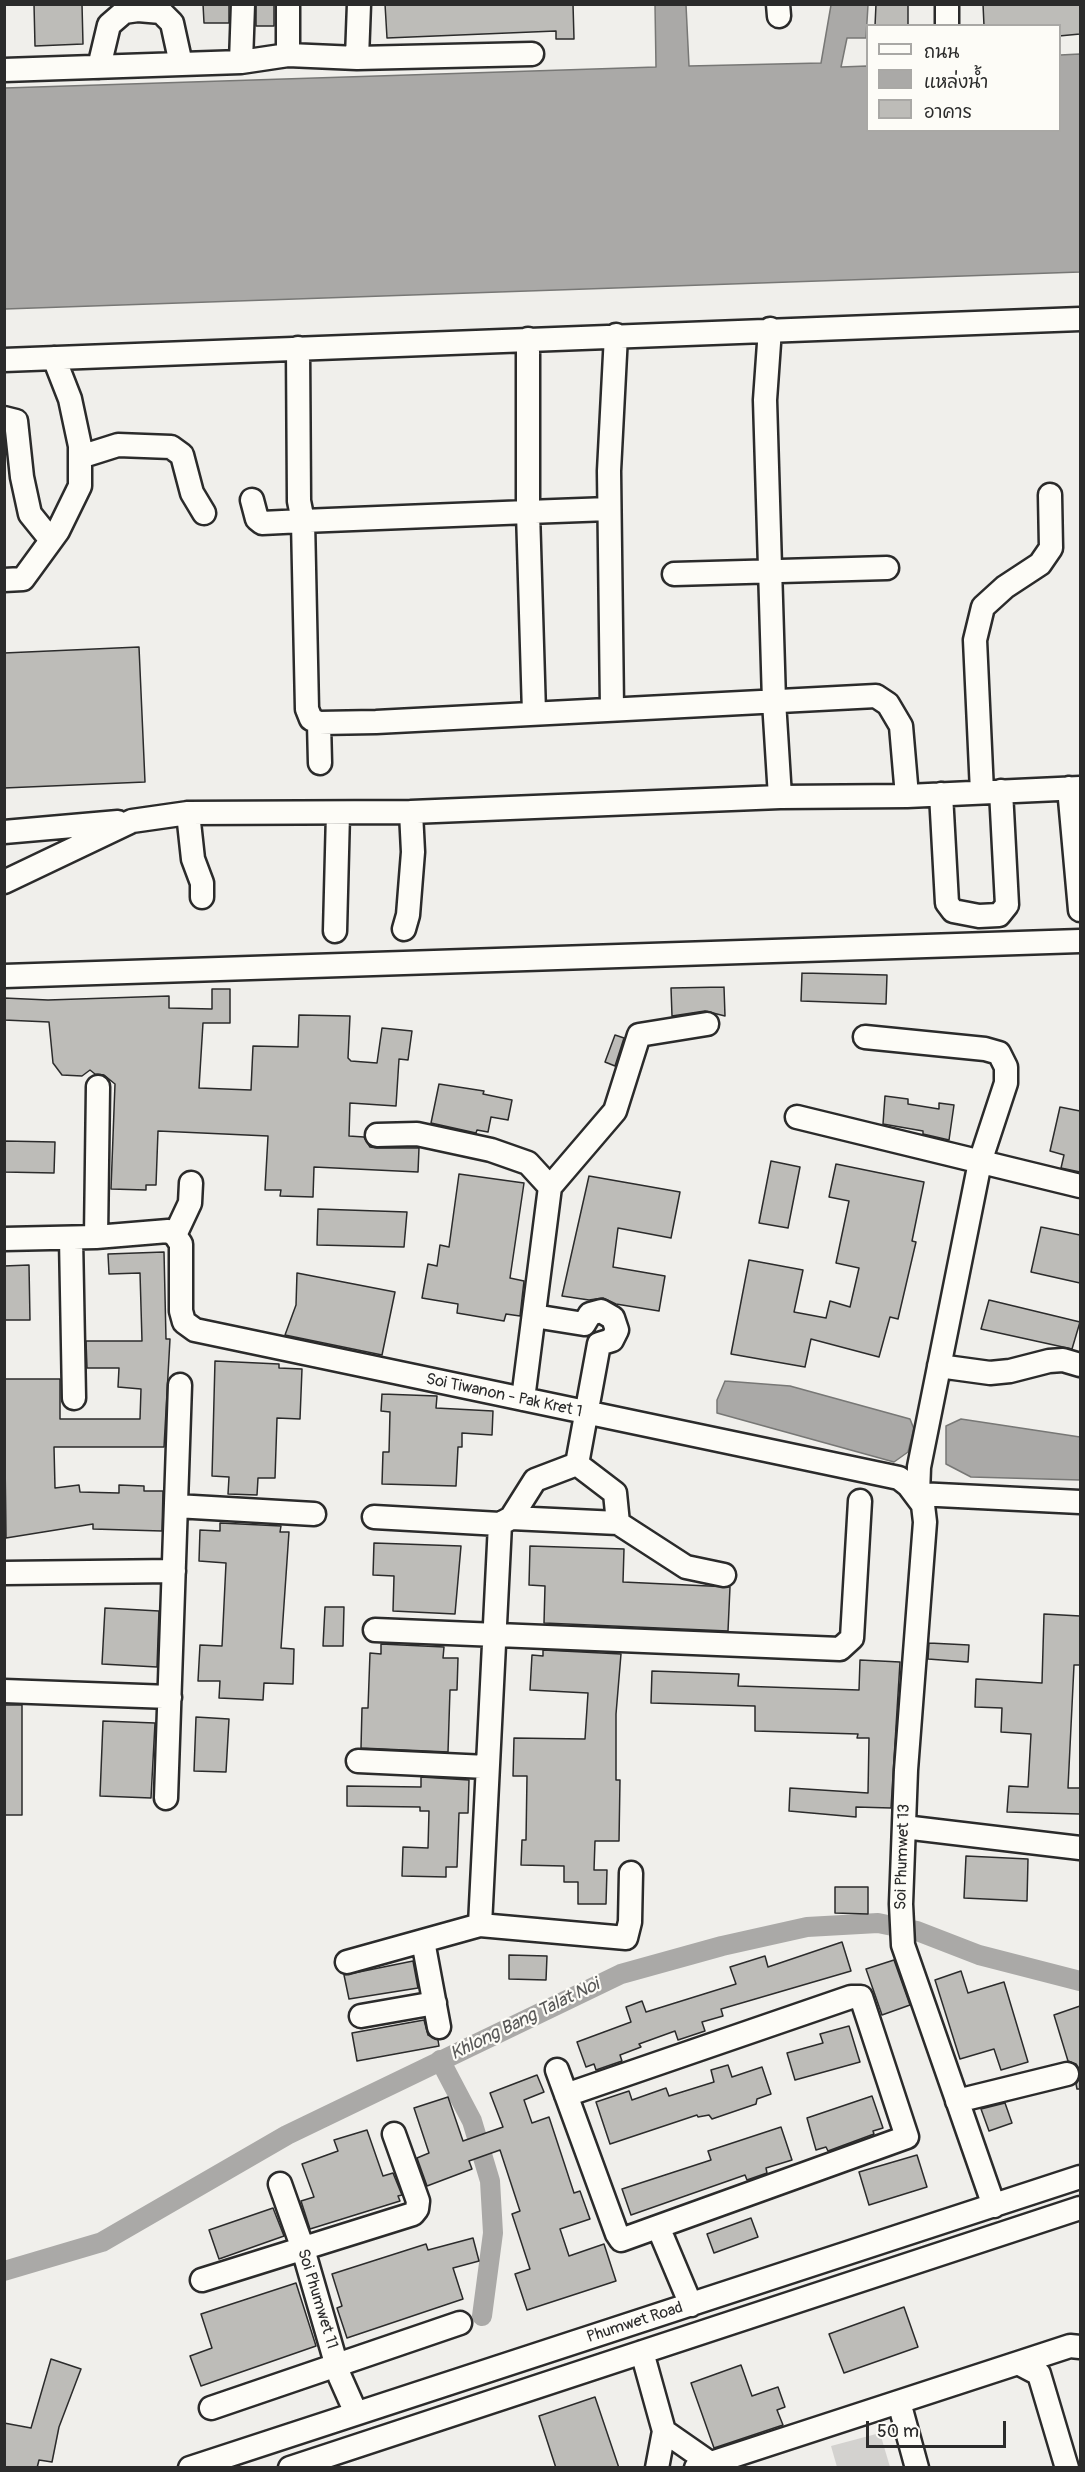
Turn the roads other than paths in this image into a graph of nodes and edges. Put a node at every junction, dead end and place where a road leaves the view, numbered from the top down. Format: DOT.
graph roads {
  1 [pos="243,4"];
  2 [pos="288,4"];
  3 [pos="359,4"];
  4 [pos="946,4"];
  5 [pos="947,24"];
  6 [pos="532,54"];
  7 [pos="288,55"];
  8 [pos="357,58"];
  9 [pos="241,62"];
  10 [pos="181,64"];
  11 [pos="99,67"];
  12 [pos="4,70"];
  13 [pos="1080,319"];
  14 [pos="770,329"];
  15 [pos="616,335"];
  16 [pos="528,339"];
  17 [pos="298,348"];
  18 [pos="54,357"];
  19 [pos="4,360"];
  20 [pos="4,418"];
  21 [pos="80,457"];
  22 [pos="1050,495"];
  23 [pos="252,500"];
  24 [pos="609,509"];
  25 [pos="528,512"];
  26 [pos="204,513"];
  27 [pos="303,521"];
  28 [pos="51,540"];
  29 [pos="887,568"];
  30 [pos="771,573"];
  31 [pos="674,574"];
  32 [pos="4,580"];
  33 [pos="774,701"];
  34 [pos="612,708"];
  35 [pos="534,713"];
  36 [pos="319,723"];
  37 [pos="320,763"];
  38 [pos="1075,788"];
  39 [pos="992,791"];
  40 [pos="941,794"];
  41 [pos="907,796"];
  42 [pos="780,797"];
  43 [pos="411,812"];
  44 [pos="188,813"];
  45 [pos="338,813"];
  46 [pos="132,821"];
  47 [pos="4,832"];
  48 [pos="9,877"];
  49 [pos="202,897"];
  50 [pos="1080,910"];
  51 [pos="404,929"];
  52 [pos="335,931"];
  53 [pos="1080,941"];
  54 [pos="4,976"];
  55 [pos="708,1024"];
  56 [pos="865,1037"];
  57 [pos="98,1087"];
  58 [pos="797,1117"];
  59 [pos="377,1135"];
  60 [pos="980,1162"];
  61 [pos="191,1183"];
  62 [pos="1080,1186"];
  63 [pos="550,1187"];
  64 [pos="175,1235"];
  65 [pos="96,1237"];
  66 [pos="71,1238"];
  67 [pos="4,1239"];
  68 [pos="534,1316"];
  69 [pos="1080,1365"];
  70 [pos="939,1366"];
  71 [pos="180,1385"];
  72 [pos="74,1398"];
  73 [pos="523,1399"];
  74 [pos="587,1413"];
  75 [pos="577,1464"];
  76 [pos="918,1494"];
  77 [pos="860,1501"];
  78 [pos="1080,1502"];
  79 [pos="176,1506"];
  80 [pos="314,1514"];
  81 [pos="374,1517"];
  82 [pos="506,1521"];
  83 [pos="618,1523"];
  84 [pos="174,1571"];
  85 [pos="4,1573"];
  86 [pos="724,1575"];
  87 [pos="375,1630"];
  88 [pos="494,1635"];
  89 [pos="4,1691"];
  90 [pos="170,1697"];
  91 [pos="357,1761"];
  92 [pos="487,1767"];
  93 [pos="166,1798"];
  94 [pos="904,1827"];
  95 [pos="1080,1848"];
  96 [pos="631,1873"];
  97 [pos="480,1925"];
  98 [pos="423,1941"];
  99 [pos="348,1962"];
  100 [pos="435,2003"];
  101 [pos="361,2016"];
  102 [pos="439,2027"];
  103 [pos="557,2070"];
  104 [pos="1067,2074"];
  105 [pos="566,2095"];
  106 [pos="957,2101"];
  107 [pos="394,2134"];
  108 [pos="1080,2177"];
  109 [pos="280,2184"];
  110 [pos="994,2206"];
  111 [pos="1080,2208"];
  112 [pos="659,2229"];
  113 [pos="303,2249"];
  114 [pos="202,2280"];
  115 [pos="691,2304"];
  116 [pos="460,2324"];
  117 [pos="1080,2347"];
  118 [pos="642,2352"];
  119 [pos="1018,2363"];
  120 [pos="337,2365"];
  121 [pos="899,2402"];
  122 [pos="211,2408"];
  123 [pos="356,2413"];
  124 [pos="664,2431"];
  125 [pos="703,2465"];
  126 [pos="190,2468"];
  127 [pos="290,2468"];
  128 [pos="657,2468"];
  129 [pos="917,2468"];
  130 [pos="1067,2468"];
  1 -- 9 [label="street"];
  2 -- 7 [label="street"];
  3 -- 8 [label="street"];
  4 -- 5 [label="street"];
  6 -- 8 [label="street"];
  7 -- 8 [label="street"];
  7 -- 9 [label="street"];
  9 -- 10 [label="street"];
  10 -- 11 [label="street"];
  10 -- 11 [label="street"];
  11 -- 12 [label="street"];
  13 -- 14 [label="street"];
  14 -- 15 [label="street"];
  14 -- 30 [label="street"];
  15 -- 16 [label="street"];
  15 -- 24 [label="street"];
  16 -- 17 [label="street"];
  16 -- 25 [label="street"];
  17 -- 18 [label="street"];
  17 -- 27 [label="street"];
  18 -- 19 [label="street"];
  18 -- 21 [label="street"];
  20 -- 28 [label="street"];
  21 -- 26 [label="street"];
  21 -- 28 [label="street"];
  22 -- 39 [label="street"];
  23 -- 27 [label="street"];
  24 -- 25 [label="street"];
  24 -- 34 [label="street"];
  25 -- 27 [label="street"];
  25 -- 35 [label="street"];
  27 -- 36 [label="street"];
  28 -- 32 [label="street"];
  29 -- 30 [label="street"];
  30 -- 31 [label="street"];
  30 -- 33 [label="street"];
  33 -- 34 [label="street"];
  33 -- 41 [label="street"];
  33 -- 42 [label="street"];
  34 -- 35 [label="street"];
  35 -- 36 [label="street"];
  36 -- 37 [label="street"];
  38 -- 39 [label="street"];
  38 -- 50 [label="street"];
  39 -- 40 [label="street"];
  39 -- 40 [label="street"];
  40 -- 41 [label="street"];
  41 -- 42 [label="street"];
  42 -- 43 [label="street"];
  43 -- 45 [label="street"];
  43 -- 51 [label="street"];
  44 -- 45 [label="street"];
  44 -- 46 [label="street"];
  44 -- 49 [label="street"];
  45 -- 52 [label="street"];
  46 -- 47 [label="street"];
  46 -- 48 [label="street"];
  53 -- 54 [label="street"];
  55 -- 63 [label="street"];
  56 -- 60 [label="street, Soi Phumwet 13"];
  57 -- 65 [label="street"];
  58 -- 60 [label="street"];
  59 -- 63 [label="street"];
  60 -- 62 [label="street"];
  60 -- 70 [label="street, Soi Phumwet 13"];
  61 -- 64 [label="street"];
  63 -- 68 [label="street"];
  64 -- 65 [label="street"];
  64 -- 73 [label="street, Soi Tiwanon - Pak Kret 1"];
  65 -- 66 [label="street"];
  66 -- 67 [label="street"];
  66 -- 72 [label="street"];
  68 -- 73 [label="street"];
  68 -- 74 [label="street"];
  69 -- 70 [label="street"];
  70 -- 76 [label="street, Soi Phumwet 13"];
  71 -- 79 [label="street"];
  73 -- 74 [label="street, Soi Tiwanon - Pak Kret 1"];
  74 -- 75 [label="street"];
  74 -- 76 [label="street, Soi Tiwanon - Pak Kret 1"];
  75 -- 82 [label="street"];
  75 -- 83 [label="street"];
  76 -- 78 [label="street"];
  76 -- 94 [label="street, Soi Phumwet 13"];
  77 -- 88 [label="street"];
  79 -- 80 [label="street"];
  79 -- 84 [label="street"];
  81 -- 82 [label="street"];
  82 -- 83 [label="street"];
  82 -- 88 [label="street"];
  83 -- 86 [label="street"];
  84 -- 85 [label="street"];
  84 -- 90 [label="street"];
  87 -- 88 [label="street"];
  88 -- 92 [label="street"];
  89 -- 90 [label="street"];
  90 -- 93 [label="street"];
  91 -- 92 [label="street"];
  92 -- 97 [label="street"];
  94 -- 95 [label="street"];
  94 -- 106 [label="street, Soi Phumwet 13"];
  96 -- 97 [label="street"];
  97 -- 98 [label="street"];
  98 -- 99 [label="street"];
  98 -- 100 [label="street"];
  100 -- 101 [label="street"];
  100 -- 102 [label="street"];
  103 -- 105 [label="street"];
  104 -- 106 [label="street"];
  105 -- 112 [label="street"];
  105 -- 112 [label="street"];
  106 -- 110 [label="street, Soi Phumwet 13"];
  107 -- 113 [label="street"];
  108 -- 110 [label="street, Phumwet Road"];
  109 -- 113 [label="street, Soi Phumwet 11"];
  110 -- 115 [label="street, Phumwet Road"];
  111 -- 118 [label="street, Phumwet Road"];
  112 -- 115 [label="street"];
  113 -- 114 [label="street"];
  113 -- 120 [label="street, Soi Phumwet 11"];
  115 -- 123 [label="street, Phumwet Road"];
  116 -- 120 [label="street"];
  117 -- 119 [label="street"];
  118 -- 124 [label="street"];
  118 -- 127 [label="street, Phumwet Road"];
  119 -- 121 [label="street"];
  119 -- 130 [label="street"];
  120 -- 122 [label="street"];
  120 -- 123 [label="street, Soi Phumwet 11"];
  121 -- 125 [label="street"];
  121 -- 129 [label="street"];
  123 -- 126 [label="street, Phumwet Road"];
  124 -- 125 [label="street"];
  124 -- 128 [label="street"];
}
